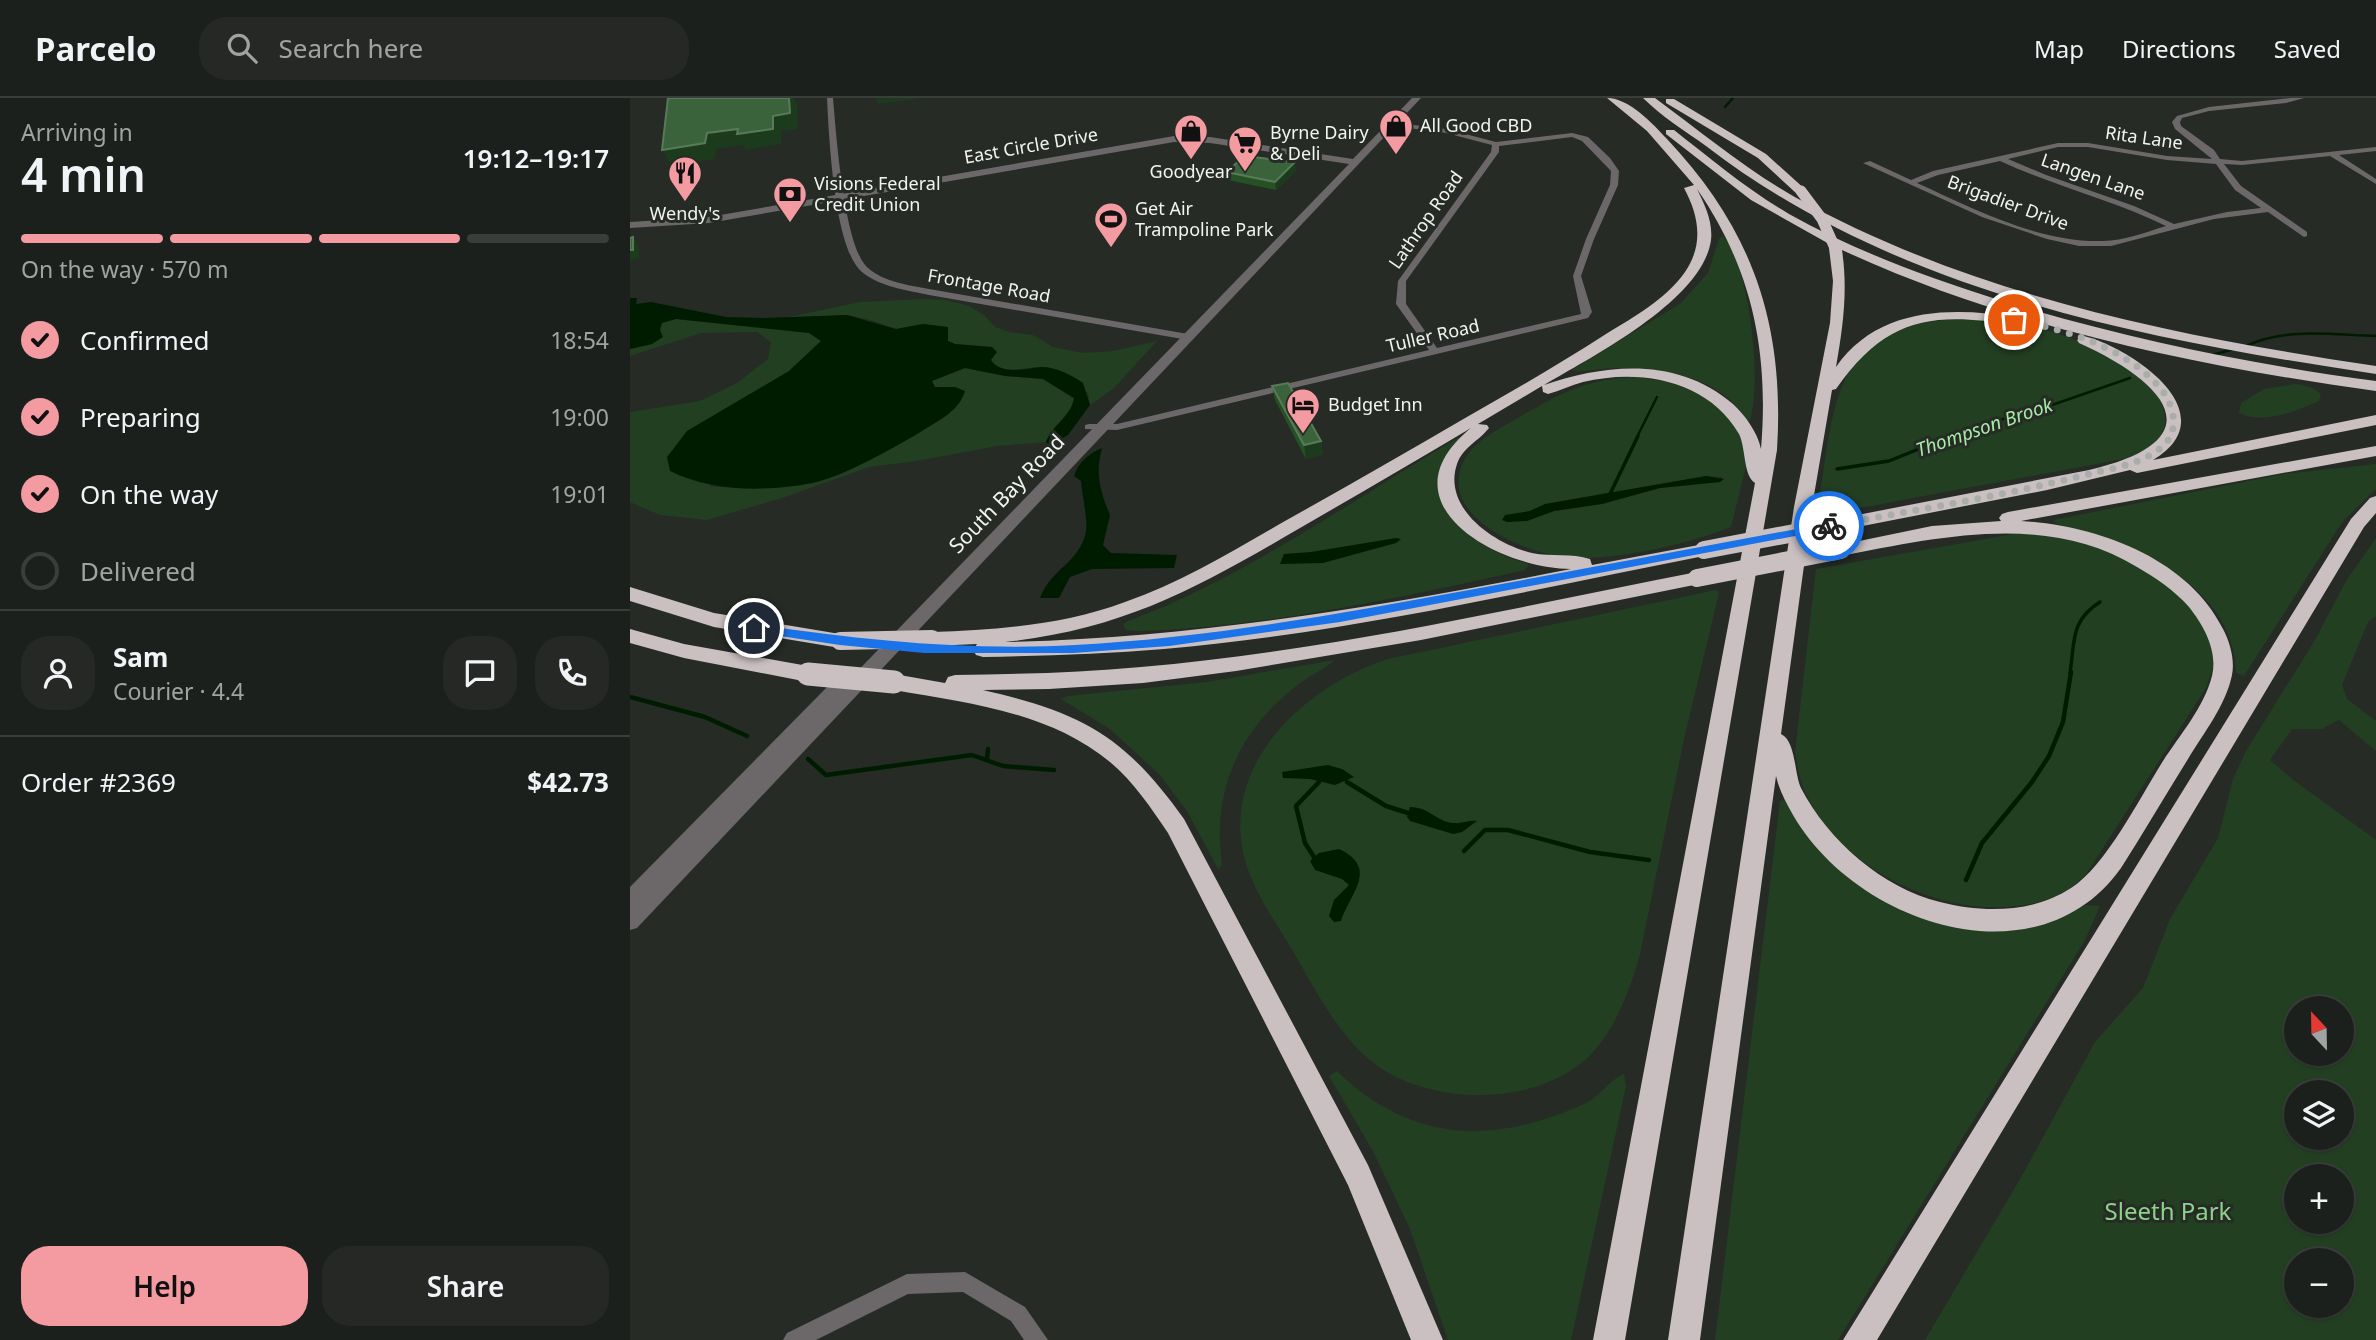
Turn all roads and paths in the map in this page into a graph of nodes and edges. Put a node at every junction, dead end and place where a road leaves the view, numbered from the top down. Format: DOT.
graph roads {
  1 [pos="830,98"];
  2 [pos="1408,98"];
  3 [pos="1417,98"];
  4 [pos="1648,98"];
  5 [pos="1666,98"];
  6 [pos="2297,98"];
  7 [pos="1620,100"];
  8 [pos="1393,124"];
  9 [pos="1496,144"];
  10 [pos="2376,149"];
  11 [pos="2332,154"];
  12 [pos="2001,158"];
  13 [pos="1352,161"];
  14 [pos="2217,162"];
  15 [pos="1867,163"];
  16 [pos="2376,182"];
  17 [pos="1911,183"];
  18 [pos="840,197"];
  19 [pos="2267,210"];
  20 [pos="630,225"];
  21 [pos="2174,227"];
  22 [pos="2304,234"];
  23 [pos="1183,336"];
  24 [pos="1434,351"];
  25 [pos="2376,370"];
  26 [pos="2376,386"];
  27 [pos="1820,411"];
  28 [pos="2376,420"];
  29 [pos="1095,428"];
  30 [pos="2376,451"];
  31 [pos="2047,485"];
  32 [pos="2376,502"];
  33 [pos="1759,505"];
  34 [pos="1921,534"];
  35 [pos="1704,550"];
  36 [pos="630,594"];
  37 [pos="630,636"];
  38 [pos="928,644"];
  39 [pos="894,682"];
  40 [pos="1776,705"];
  41 [pos="630,901"];
  42 [pos="630,921"];
  43 [pos="794,1340"];
  44 [pos="1037,1340"];
  45 [pos="1427,1340"];
  46 [pos="1609,1340"];
  47 [pos="1684,1340"];
  48 [pos="1859,1340"];
  1 -- 18 [label="street, Frontage Road"];
  2 -- 13 [label="street, South Bay Road"];
  3 -- 8 [label="street, South Bay Road"];
  4 -- 25 [label="highway"];
  5 -- 27 [label="highway, bridge"];
  6 -- 14 [label="street"];
  7 -- 26 [label="highway"];
  7 -- 33 [label="highway"];
  7 -- 38 [label="highway"];
  8 -- 9 [label="street"];
  8 -- 13 [label="street, South Bay Road"];
  9 -- 24 [label="street, Lathrop Road"];
  9 -- 24 [label="street, Tuller Road"];
  10 -- 11 [label="street, Rita Lane"];
  11 -- 14 [label="street, Rita Lane"];
  11 -- 16 [label="street"];
  12 -- 14 [label="street, Rita Lane"];
  12 -- 17 [label="street, Rita Lane"];
  12 -- 21 [label="street, Langen Lane"];
  13 -- 18 [label="street, East Circle Drive"];
  13 -- 23 [label="street, South Bay Road"];
  14 -- 19 [label="street"];
  15 -- 17 [label="street, Brigadier Drive"];
  17 -- 21 [label="street, Brigadier Drive"];
  18 -- 20 [label="street, East Circle Drive"];
  18 -- 23 [label="street, Frontage Road"];
  19 -- 21 [label="street, Brigadier Drive"];
  19 -- 22 [label="street"];
  23 -- 29 [label="street, South Bay Road"];
  24 -- 29 [label="street, Tuller Road"];
  27 -- 31 [label="highway"];
  27 -- 40 [label="highway"];
  28 -- 31 [label="highway"];
  29 -- 41 [label="street, South Bay Road"];
  29 -- 42 [label="street, South Bay Road"];
  30 -- 34 [label="highway"];
  31 -- 35 [label="highway, bridge"];
  32 -- 48 [label="highway"];
  33 -- 35 [label="highway"];
  33 -- 46 [label="highway"];
  34 -- 39 [label="highway, bridge"];
  34 -- 40 [label="highway"];
  35 -- 38 [label="highway"];
  36 -- 38 [label="highway, bridge"];
  37 -- 39 [label="highway, bridge"];
  39 -- 45 [label="highway"];
  40 -- 47 [label="highway"];
  43 -- 44 [label="street"];
}
